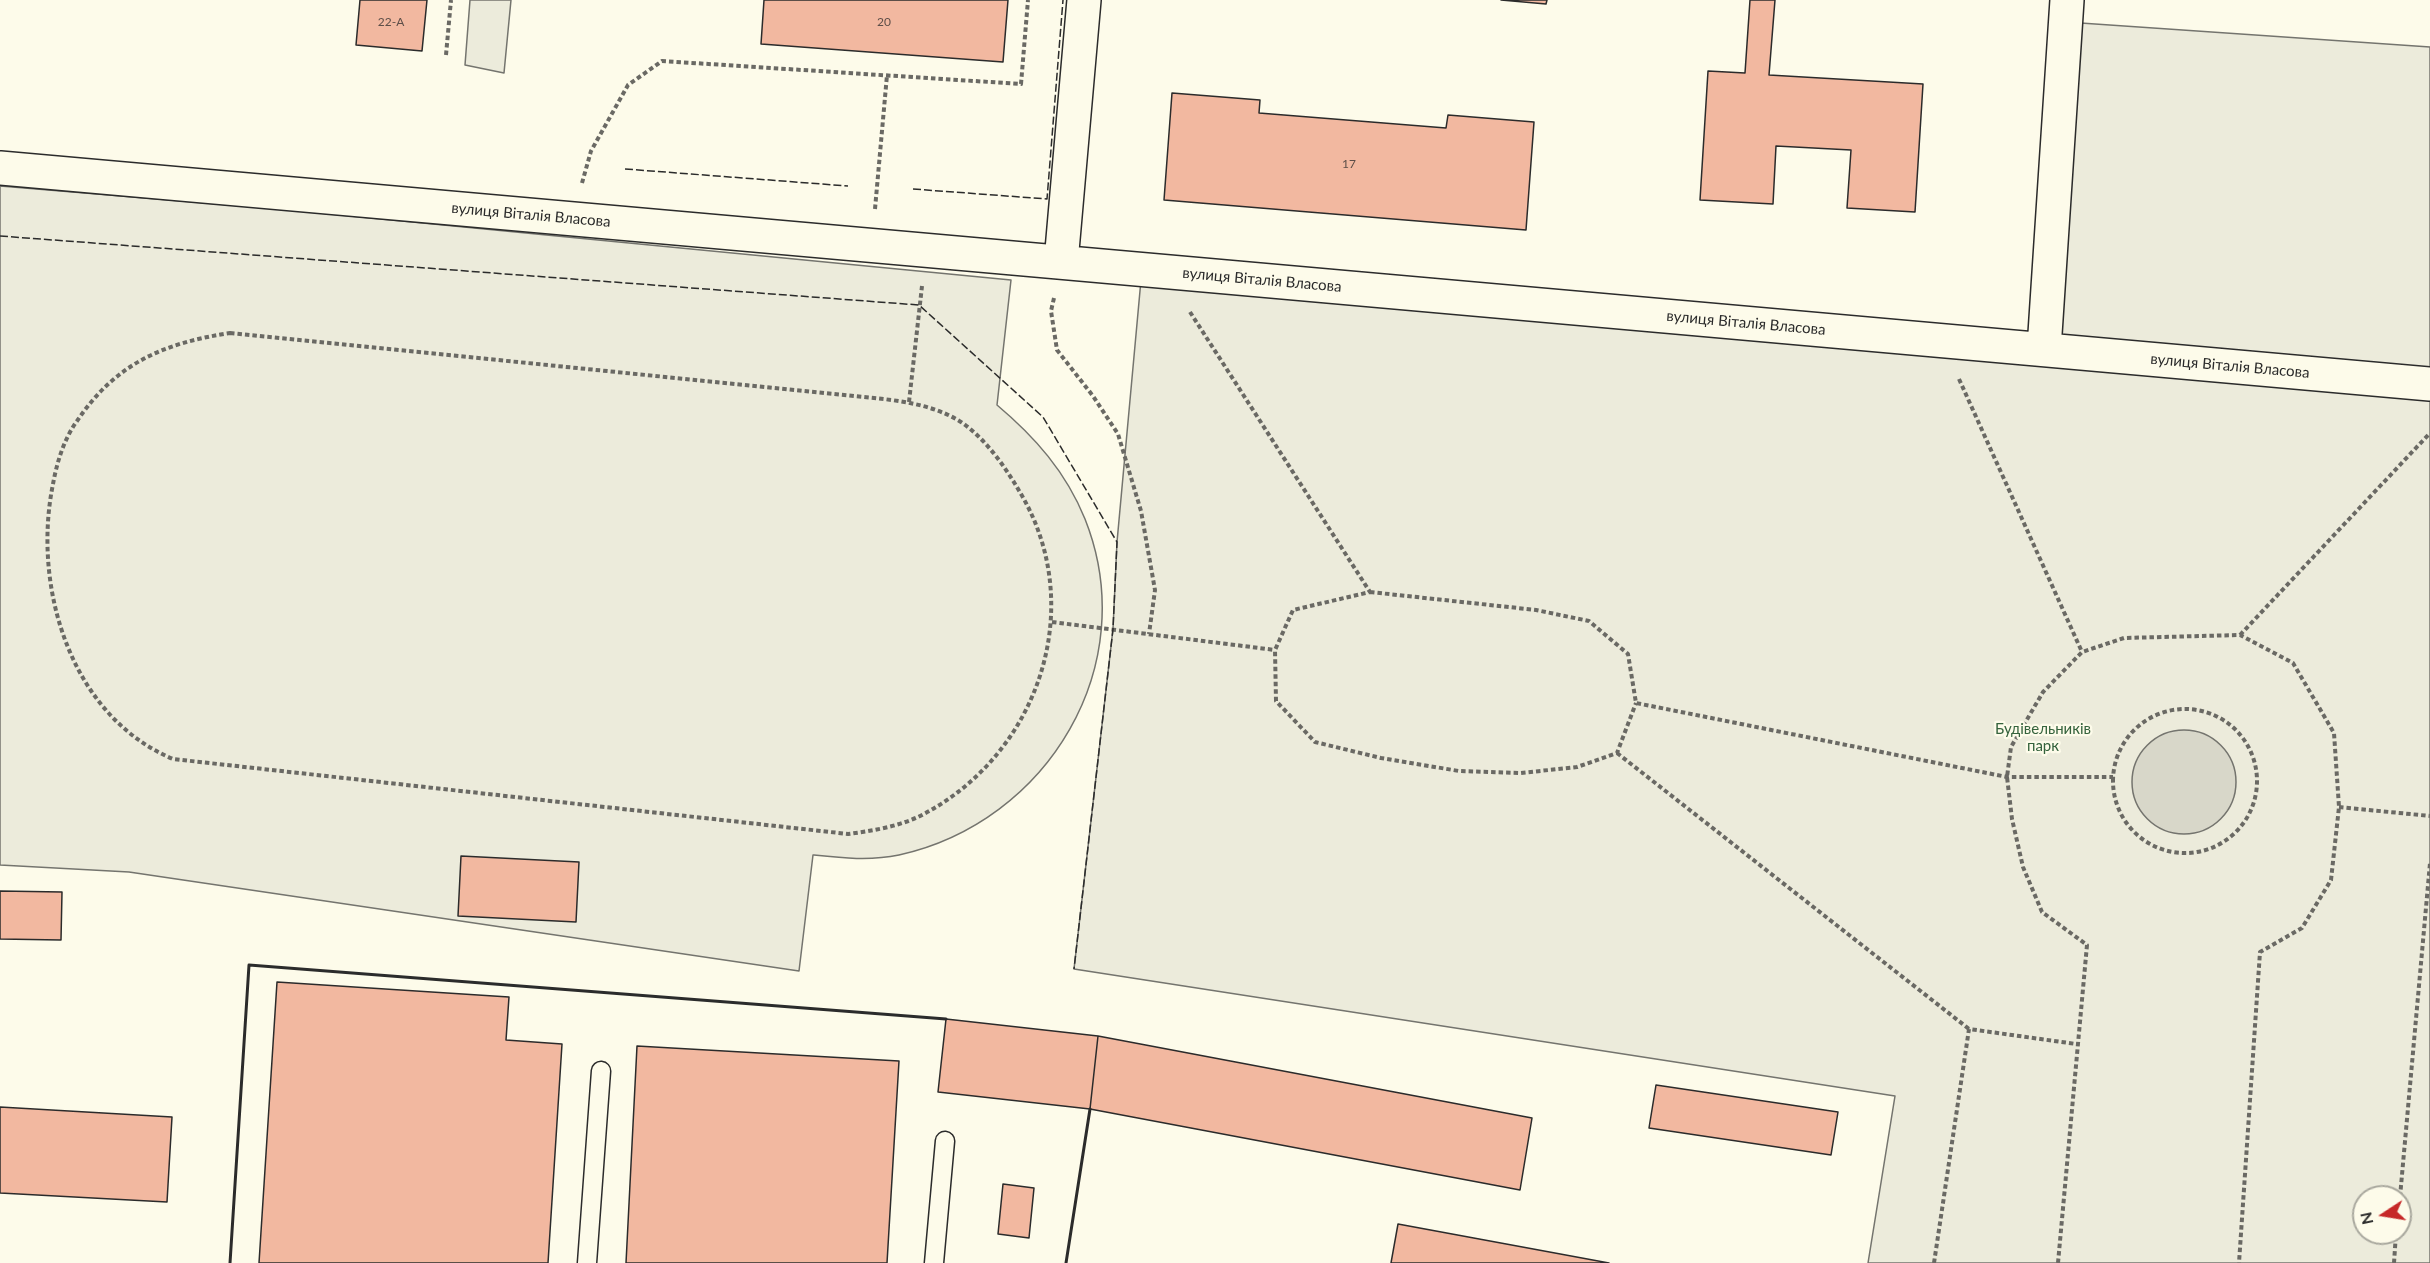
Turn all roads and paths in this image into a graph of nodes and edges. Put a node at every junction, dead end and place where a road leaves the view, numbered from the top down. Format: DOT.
graph roads {
  1 [pos="451,0"];
  2 [pos="1028,0"];
  3 [pos="1084,0"];
  4 [pos="2067,0"];
  5 [pos="446,55"];
  6 [pos="887,75"];
  7 [pos="0,168"];
  8 [pos="573,219"];
  9 [pos="872,245"];
  10 [pos="926,250"];
  11 [pos="1061,262"];
  12 [pos="1164,271"];
  13 [pos="1941,340"];
  14 [pos="2044,349"];
  15 [pos="2430,384"];
  16 [pos="909,402"];
  17 [pos="2430,433"];
  18 [pos="1370,592"];
  19 [pos="1052,622"];
  20 [pos="1149,634"];
  21 [pos="2240,635"];
  22 [pos="1275,650"];
  23 [pos="2082,652"];
  24 [pos="1636,704"];
  25 [pos="1617,753"];
  26 [pos="2007,777"];
  27 [pos="2113,777"];
  28 [pos="2339,807"];
  29 [pos="2430,816"];
  30 [pos="2430,862"];
  31 [pos="1969,1029"];
  32 [pos="2076,1044"];
  33 [pos="601,1071"];
  34 [pos="945,1141"];
  35 [pos="2401,1185"];
  36 [pos="2395,1245"];
  37 [pos="587,1263"];
  38 [pos="934,1263"];
  39 [pos="1934,1263"];
  40 [pos="2058,1263"];
  41 [pos="2239,1263"];
  42 [pos="2394,1263"];
  1 -- 5 [label="path"];
  2 -- 6 [label="path"];
  3 -- 11 [label="street"];
  4 -- 14 [label="street"];
  6 -- 8 [label="path"];
  6 -- 9 [label="path"];
  7 -- 8 [label="street, вулиця Віталія Власова"];
  8 -- 9 [label="street, вулиця Віталія Власова"];
  9 -- 10 [label="street, вулиця Віталія Власова"];
  10 -- 11 [label="street, вулиця Віталія Власова"];
  10 -- 16 [label="path"];
  11 -- 12 [label="street, вулиця Віталія Власова"];
  11 -- 20 [label="path"];
  12 -- 13 [label="street, вулиця Віталія Власова"];
  12 -- 18 [label="path"];
  13 -- 14 [label="street, вулиця Віталія Власова"];
  13 -- 23 [label="path"];
  14 -- 15 [label="street, вулиця Віталія Власова"];
  16 -- 19 [label="path"];
  16 -- 19 [label="path"];
  17 -- 21 [label="path"];
  18 -- 22 [label="path"];
  18 -- 24 [label="path"];
  19 -- 20 [label="path"];
  20 -- 22 [label="path"];
  21 -- 23 [label="path"];
  21 -- 28 [label="path"];
  22 -- 25 [label="path"];
  23 -- 26 [label="path"];
  24 -- 25 [label="path"];
  24 -- 26 [label="path"];
  25 -- 31 [label="path"];
  26 -- 27 [label="path"];
  26 -- 32 [label="path"];
  27 -- 27 [label="path"];
  28 -- 29 [label="path"];
  28 -- 41 [label="path"];
  30 -- 35 [label="path"];
  31 -- 32 [label="path"];
  31 -- 39 [label="path"];
  32 -- 40 [label="path"];
  33 -- 37 [label="lane"];
  34 -- 38 [label="lane"];
  36 -- 42 [label="path"];
}
